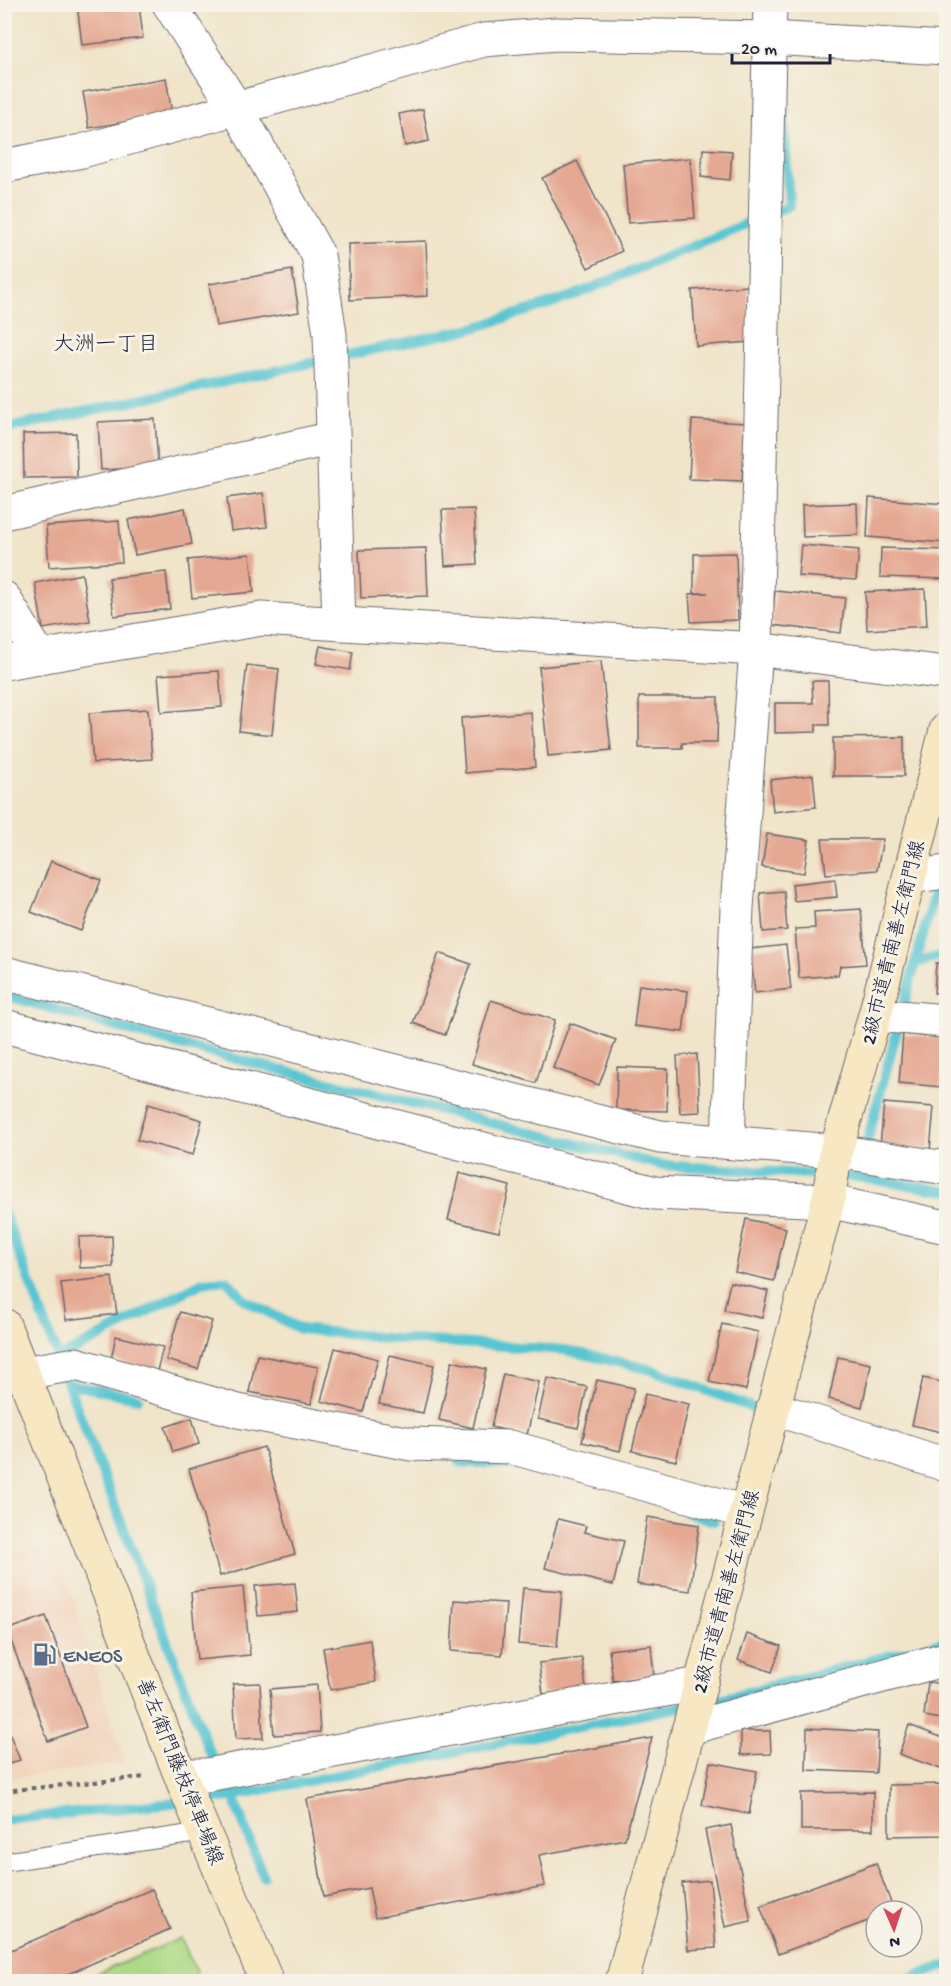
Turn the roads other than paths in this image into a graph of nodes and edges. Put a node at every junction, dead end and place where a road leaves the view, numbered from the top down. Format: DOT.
graph roads {
  1 [pos="170,4"];
  2 [pos="770,4"];
  3 [pos="769,38"];
  4 [pos="946,48"];
  5 [pos="237,108"];
  6 [pos="4,166"];
  7 [pos="333,438"];
  8 [pos="4,513"];
  9 [pos="4,598"];
  10 [pos="339,624"];
  11 [pos="756,650"];
  12 [pos="40,657"];
  13 [pos="4,663"];
  14 [pos="946,673"];
  15 [pos="946,730"];
  16 [pos="946,872"];
  17 [pos="909,877"];
  18 [pos="4,973"];
  19 [pos="874,1015"];
  20 [pos="946,1021"];
  21 [pos="4,1026"];
  22 [pos="728,1142"];
  23 [pos="836,1152"];
  24 [pos="946,1168"];
  25 [pos="828,1199"];
  26 [pos="946,1227"];
  27 [pos="4,1325"];
  28 [pos="23,1372"];
  29 [pos="773,1408"];
  30 [pos="946,1465"];
  31 [pos="746,1512"];
  32 [pos="946,1659"];
  33 [pos="700,1684"];
  34 [pos="689,1728"];
  35 [pos="172,1778"];
  36 [pos="202,1827"];
  37 [pos="4,1862"];
  38 [pos="267,1982"];
  39 [pos="622,1982"];
  1 -- 5 [label="street"];
  2 -- 3 [label="street"];
  3 -- 4 [label="street"];
  3 -- 5 [label="street"];
  3 -- 11 [label="street"];
  5 -- 6 [label="street"];
  5 -- 7 [label="street"];
  7 -- 8 [label="street"];
  7 -- 10 [label="street"];
  9 -- 12 [label="street"];
  10 -- 11 [label="street"];
  10 -- 12 [label="street"];
  11 -- 14 [label="street"];
  11 -- 22 [label="street"];
  12 -- 13 [label="street"];
  15 -- 17 [label="street, 2級市道青南善左衛門線"];
  16 -- 17 [label="street"];
  17 -- 19 [label="street, 2級市道青南善左衛門線"];
  18 -- 22 [label="street"];
  19 -- 20 [label="street"];
  19 -- 23 [label="street, 2級市道青南善左衛門線"];
  21 -- 25 [label="street"];
  22 -- 23 [label="street"];
  23 -- 24 [label="street"];
  23 -- 25 [label="street, 2級市道青南善左衛門線"];
  25 -- 26 [label="street"];
  25 -- 29 [label="street, 2級市道青南善左衛門線"];
  27 -- 28 [label="street, 善左衛門藤枝停車場線"];
  28 -- 31 [label="street"];
  28 -- 35 [label="street, 善左衛門藤枝停車場線"];
  29 -- 30 [label="street"];
  29 -- 31 [label="street, 2級市道青南善左衛門線"];
  31 -- 33 [label="street, 2級市道青南善左衛門線"];
  32 -- 34 [label="street"];
  33 -- 34 [label="street, 2級市道青南善左衛門線"];
  33 -- 35 [label="street"];
  34 -- 39 [label="street, 2級市道青南善左衛門線"];
  35 -- 36 [label="street, 善左衛門藤枝停車場線"];
  36 -- 37 [label="lane"];
  36 -- 38 [label="street, 善左衛門藤枝停車場線"];
}
